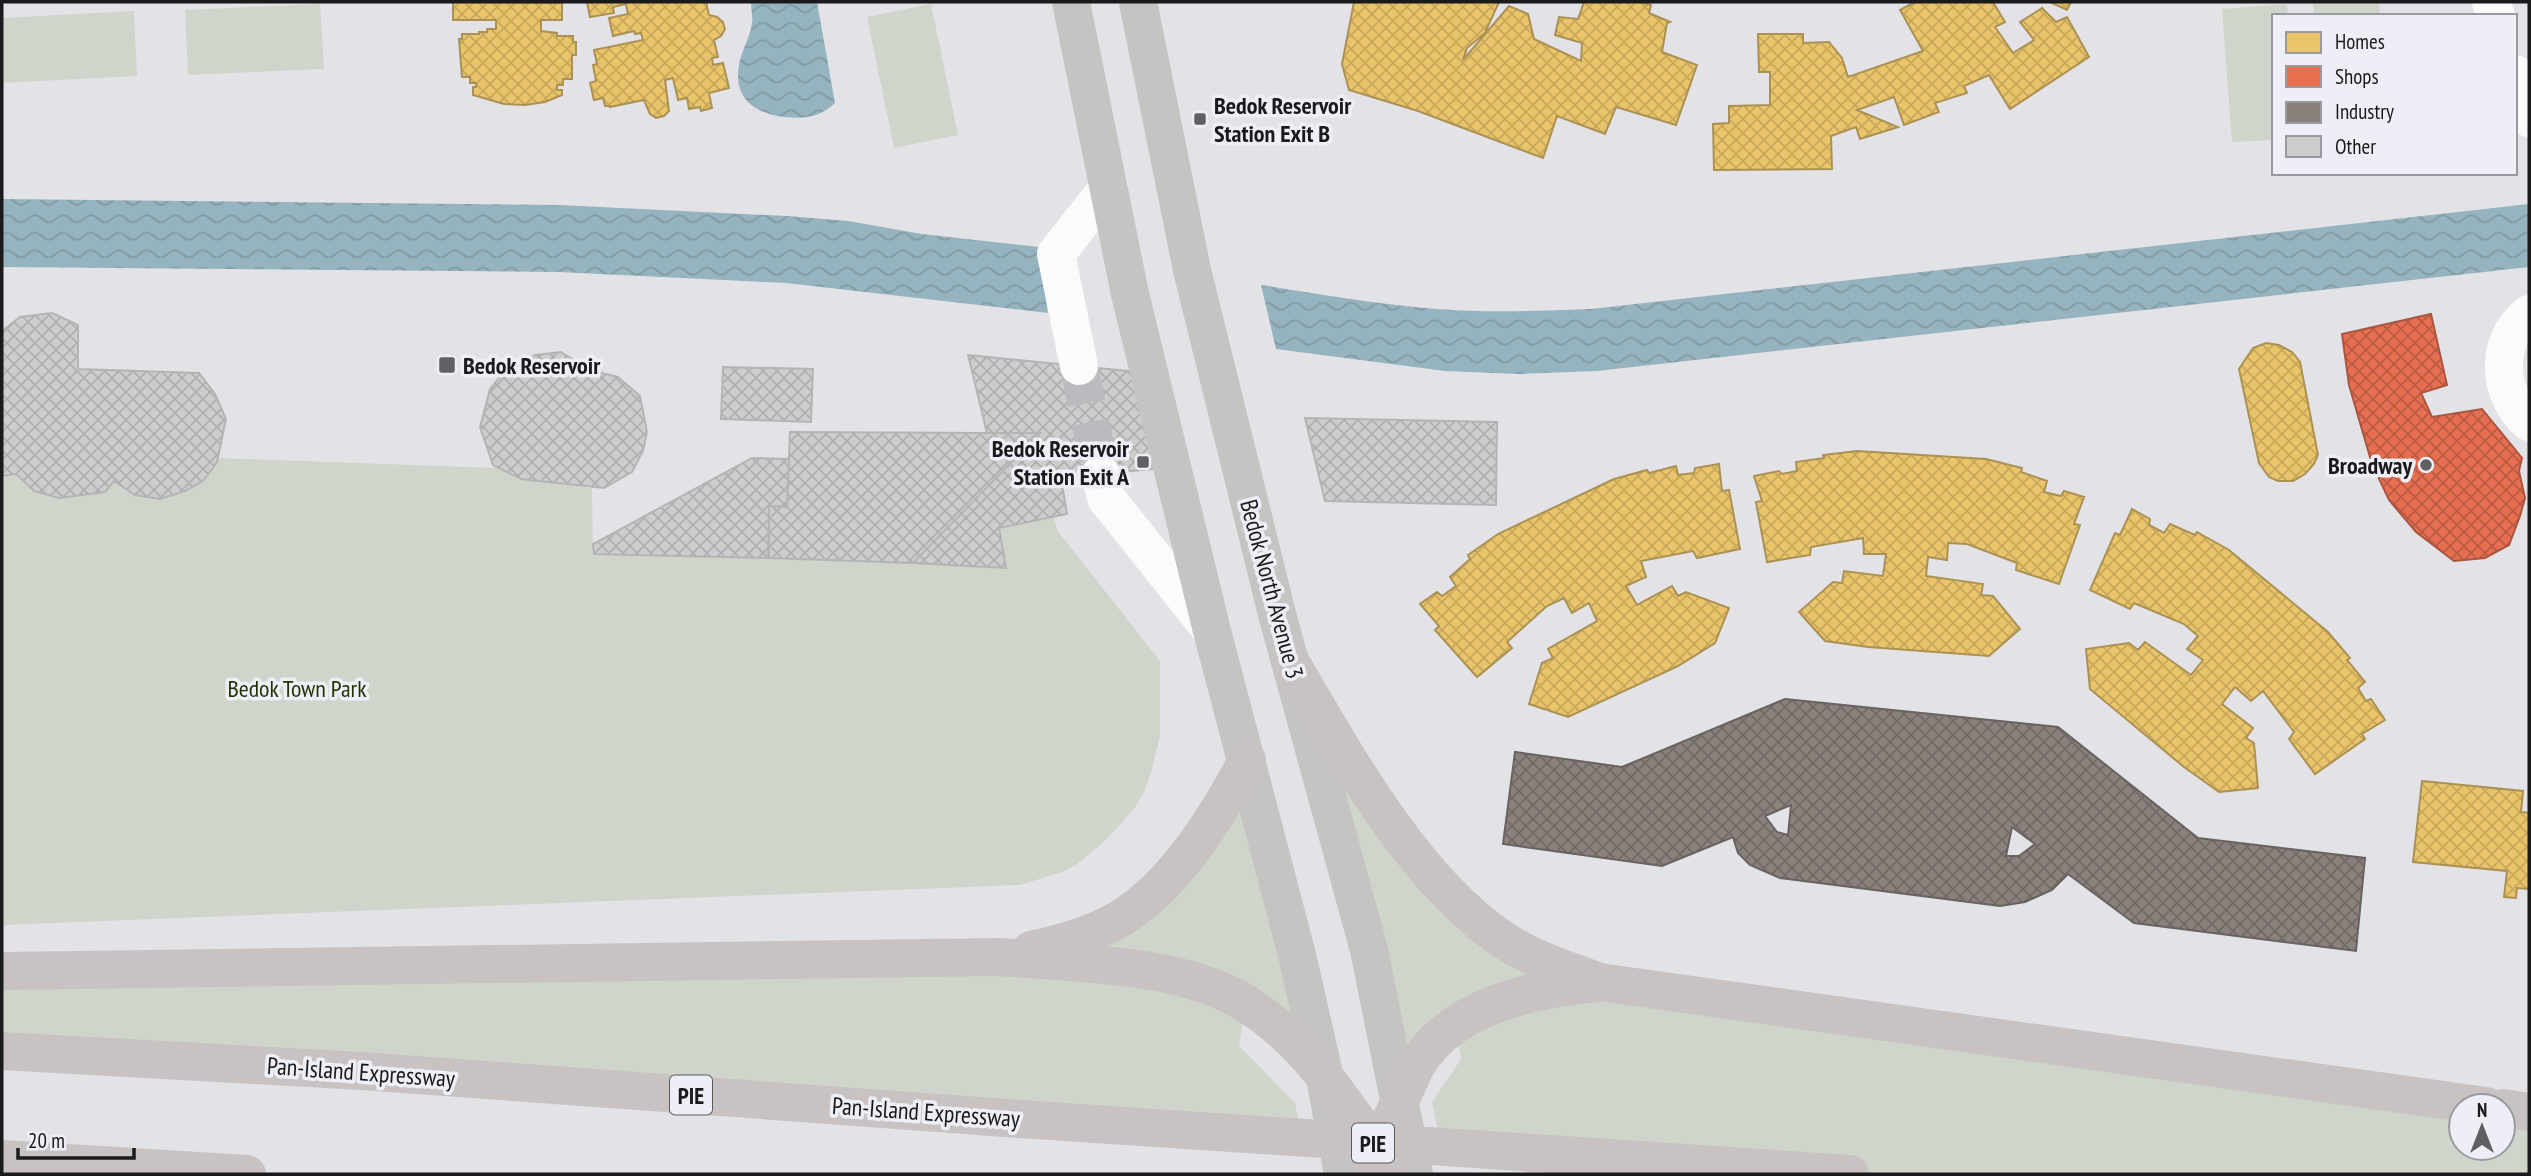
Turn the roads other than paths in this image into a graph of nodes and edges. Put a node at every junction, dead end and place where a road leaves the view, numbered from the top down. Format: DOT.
graph roads {
  1 [pos="1071,2"];
  2 [pos="1138,2"];
  3 [pos="2517,80"];
  4 [pos="2529,118"];
  5 [pos="1109,187"];
  6 [pos="2529,314"];
  7 [pos="1079,366"];
  8 [pos="2529,422"];
  9 [pos="1101,474"];
  10 [pos="1212,631"];
  11 [pos="1290,661"];
  12 [pos="1247,760"];
  13 [pos="998,957"];
  14 [pos="2,971"];
  15 [pos="1599,982"];
  16 [pos="2,1051"];
  17 [pos="1325,1078"];
  18 [pos="1400,1097"];
  19 [pos="2447,1101"];
  20 [pos="2,1159"];
  21 [pos="1379,1166"];
  22 [pos="247,1174"];
  23 [pos="1343,1174"];
  24 [pos="1414,1174"];
  25 [pos="1850,1174"];
  1 -- 5 [label="main road"];
  2 -- 11 [label="main road, Bedok North Avenue 3"];
  3 -- 4 [label="street"];
  5 -- 7 [label="street"];
  5 -- 10 [label="main road"];
  6 -- 8 [label="street"];
  9 -- 10 [label="street"];
  10 -- 12 [label="main road"];
  11 -- 15 [label="highway"];
  11 -- 18 [label="main road, Bedok North Avenue 3"];
  12 -- 13 [label="highway"];
  12 -- 17 [label="main road"];
  13 -- 14 [label="highway"];
  13 -- 17 [label="highway"];
  15 -- 18 [label="highway"];
  15 -- 19 [label="highway"];
  16 -- 25 [label="highway, Pan-Island Expressway / PIE"];
  17 -- 21 [label="highway"];
  17 -- 23 [label="main road"];
  18 -- 21 [label="highway"];
  18 -- 24 [label="main road, Bedok North Avenue 3"];
  20 -- 22 [label="highway"];
}
